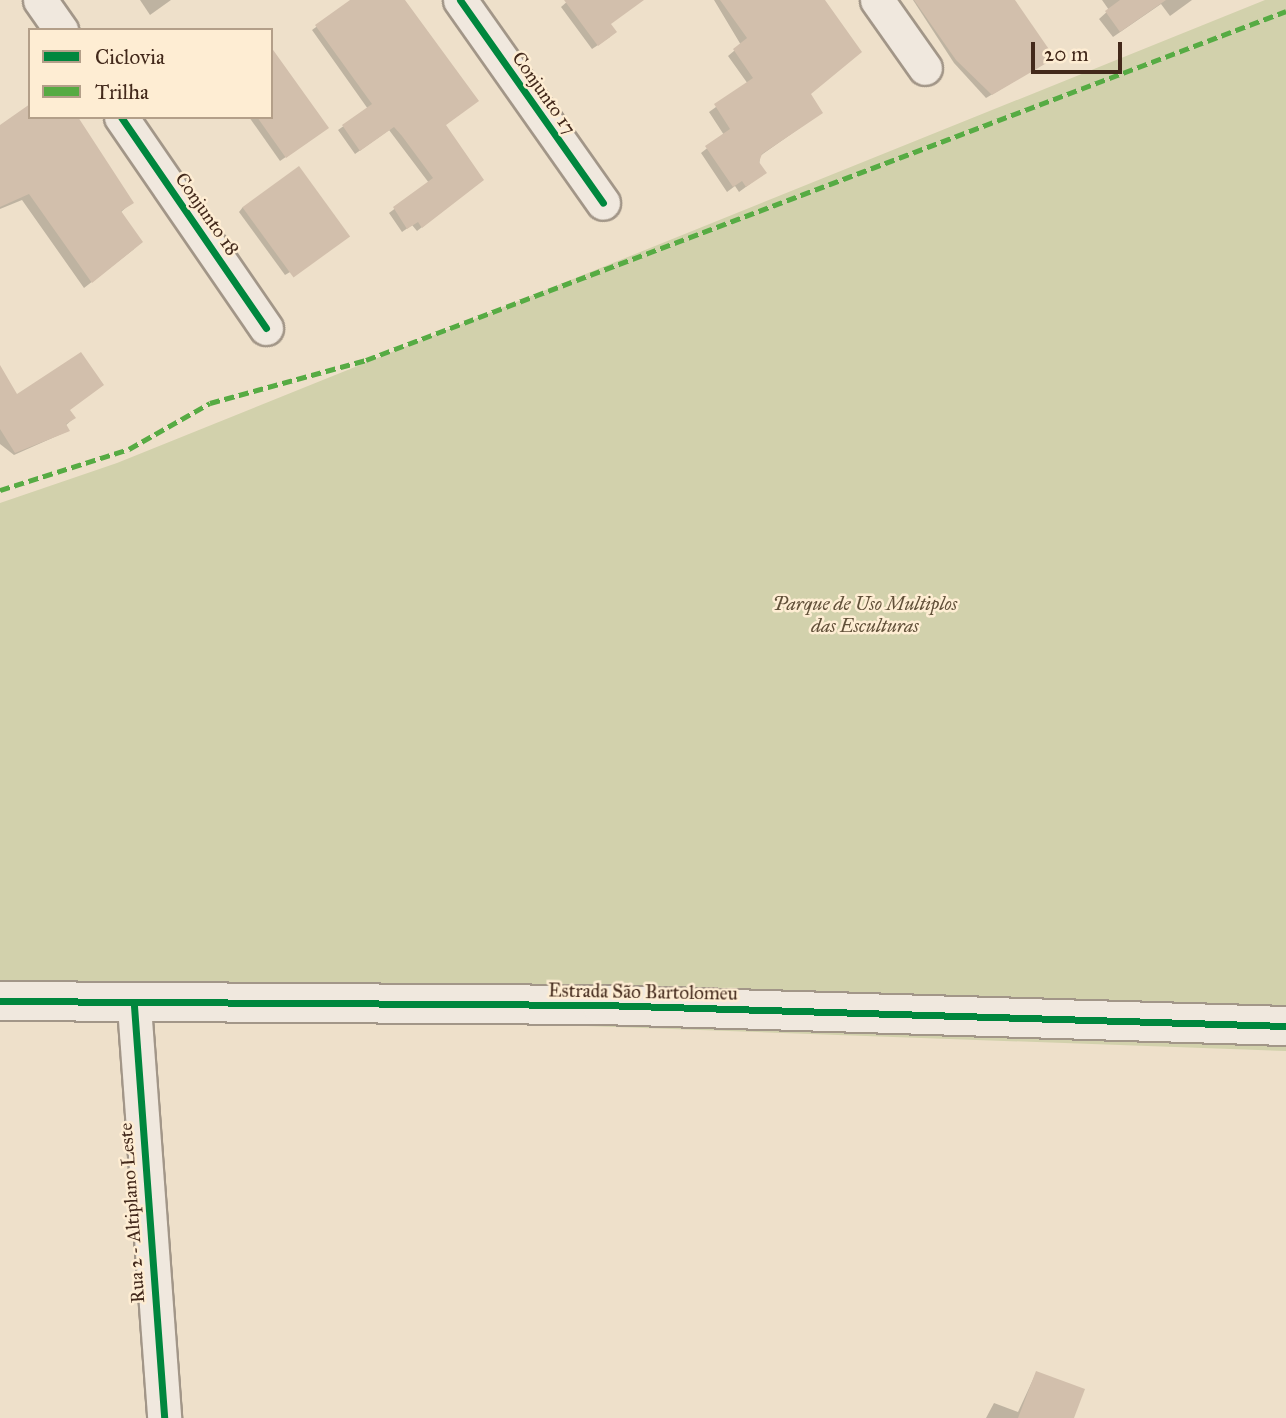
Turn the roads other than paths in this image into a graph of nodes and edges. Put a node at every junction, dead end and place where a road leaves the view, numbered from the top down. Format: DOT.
graph roads {
  1 [pos="40,0"];
  2 [pos="460,0"];
  3 [pos="877,0"];
  4 [pos="60,28"];
  5 [pos="925,68"];
  6 [pos="122,119"];
  7 [pos="603,203"];
  8 [pos="266,328"];
  9 [pos="0,1001"];
  10 [pos="134,1006"];
  11 [pos="1286,1026"];
  12 [pos="164,1418"];
  1 -- 4 [label="street"];
  2 -- 7 [label="street, Conjunto 17"];
  3 -- 5 [label="street"];
  6 -- 8 [label="street, Conjunto 18"];
  9 -- 10 [label="street, Estrada São Bartolomeu"];
  10 -- 11 [label="street, Estrada São Bartolomeu"];
  10 -- 12 [label="street, Rua 2 - Altiplano Leste"];
}
